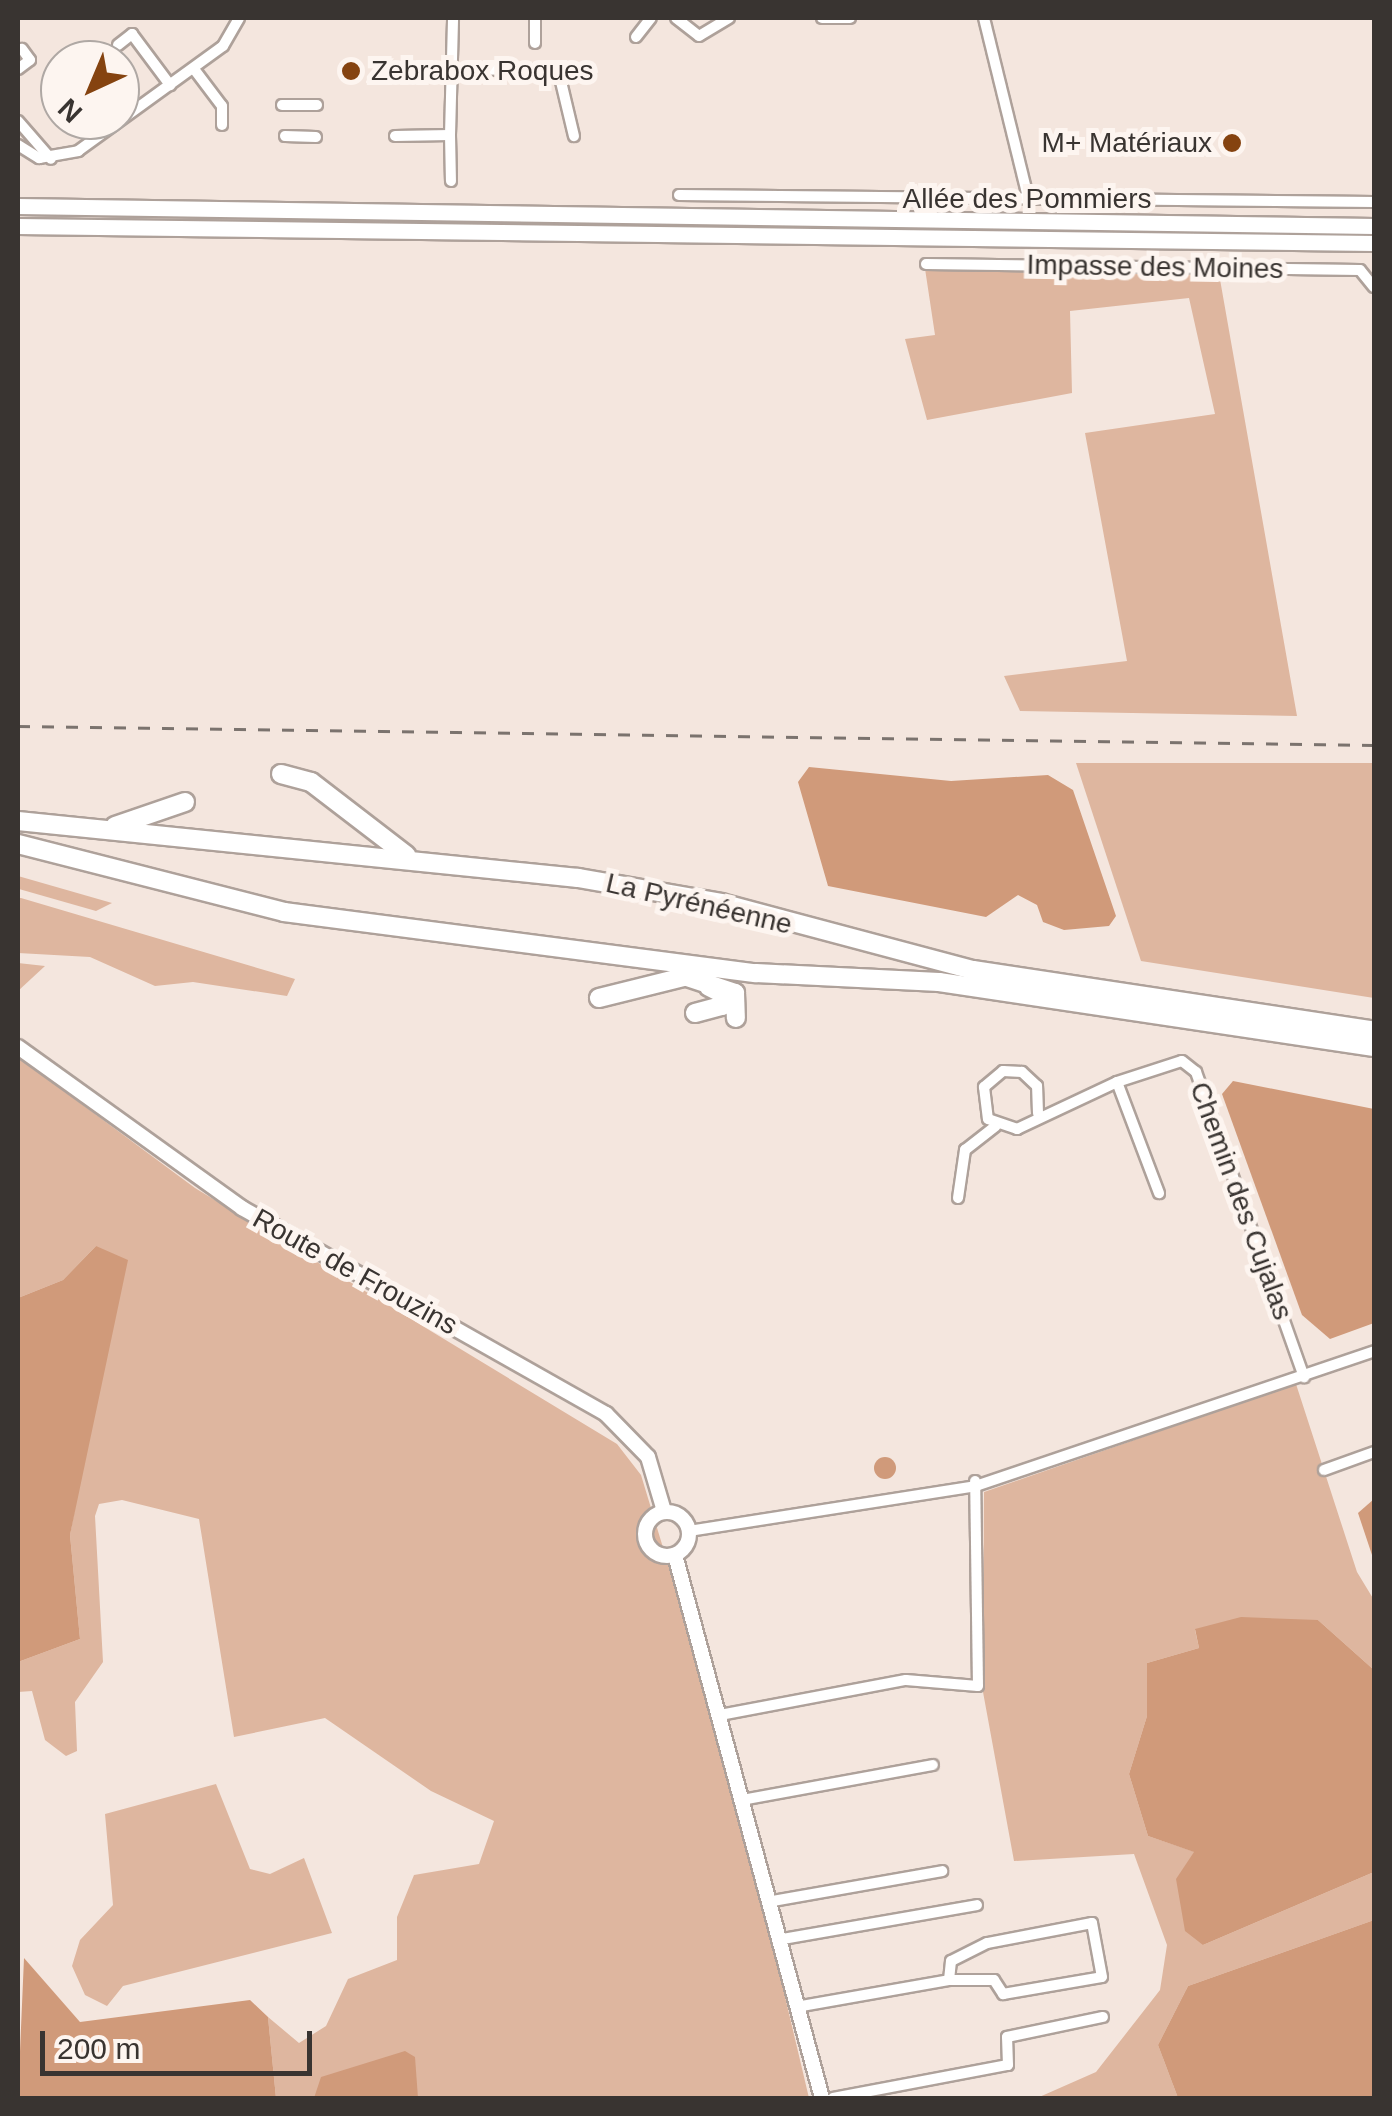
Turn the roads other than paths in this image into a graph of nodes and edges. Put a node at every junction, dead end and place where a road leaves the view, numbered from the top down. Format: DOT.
graph roads {
  1 [pos="239,18"];
  2 [pos="453,18"];
  3 [pos="535,18"];
  4 [pos="651,18"];
  5 [pos="676,18"];
  6 [pos="729,18"];
  7 [pos="822,18"];
  8 [pos="850,18"];
  9 [pos="984,18"];
  10 [pos="636,38"];
  11 [pos="535,43"];
  12 [pos="140,45"];
  13 [pos="22,50"];
  14 [pos="194,68"];
  15 [pos="18,69"];
  16 [pos="449,70"];
  17 [pos="170,85"];
  18 [pos="282,104"];
  19 [pos="318,105"];
  20 [pos="18,121"];
  21 [pos="222,125"];
  22 [pos="450,134"];
  23 [pos="285,136"];
  24 [pos="316,136"];
  25 [pos="395,136"];
  26 [pos="574,136"];
  27 [pos="18,145"];
  28 [pos="51,159"];
  29 [pos="451,181"];
  30 [pos="679,195"];
  31 [pos="1028,197"];
  32 [pos="1374,202"];
  33 [pos="18,206"];
  34 [pos="18,226"];
  35 [pos="1374,226"];
  36 [pos="1374,244"];
  37 [pos="926,264"];
  38 [pos="1374,287"];
  39 [pos="281,774"];
  40 [pos="185,802"];
  41 [pos="18,821"];
  42 [pos="100,829"];
  43 [pos="18,844"];
  44 [pos="411,858"];
  45 [pos="652,961"];
  46 [pos="688,978"];
  47 [pos="712,978"];
  48 [pos="658,988"];
  49 [pos="599,998"];
  50 [pos="696,1013"];
  51 [pos="736,1018"];
  52 [pos="1374,1031"];
  53 [pos="18,1047"];
  54 [pos="1374,1047"];
  55 [pos="1117,1082"];
  56 [pos="1038,1113"];
  57 [pos="996,1126"];
  58 [pos="1159,1193"];
  59 [pos="958,1198"];
  60 [pos="1374,1351"];
  61 [pos="1304,1377"];
  62 [pos="1374,1452"];
  63 [pos="1324,1470"];
  64 [pos="976,1483"];
  65 [pos="664,1511"];
  66 [pos="690,1530"];
  67 [pos="674,1555"];
  68 [pos="720,1715"];
  69 [pos="932,1764"];
  70 [pos="742,1800"];
  71 [pos="942,1871"];
  72 [pos="767,1902"];
  73 [pos="977,1905"];
  74 [pos="776,1940"];
  75 [pos="949,1980"];
  76 [pos="796,2007"];
  77 [pos="1103,2017"];
  78 [pos="822,2098"];
  79 [pos="833,2098"];
  1 -- 14 [label="street"];
  2 -- 16 [label="street"];
  3 -- 11 [label="street"];
  4 -- 10 [label="street"];
  5 -- 6 [label="street"];
  7 -- 8 [label="street"];
  9 -- 31 [label="street"];
  12 -- 17 [label="street"];
  13 -- 15 [label="street"];
  14 -- 17 [label="street"];
  14 -- 21 [label="street"];
  16 -- 22 [label="street"];
  16 -- 26 [label="street"];
  17 -- 28 [label="street"];
  18 -- 19 [label="street"];
  20 -- 28 [label="street"];
  22 -- 25 [label="street"];
  22 -- 29 [label="street"];
  23 -- 24 [label="street"];
  27 -- 28 [label="street"];
  30 -- 31 [label="street, Allée des Pommiers"];
  31 -- 32 [label="street, Allée des Pommiers"];
  33 -- 35 [label="main road"];
  34 -- 36 [label="main road"];
  37 -- 38 [label="street, Impasse des Moines"];
  39 -- 44 [label="highway"];
  40 -- 42 [label="highway"];
  41 -- 42 [label="highway, La Pyrénéenne"];
  42 -- 44 [label="highway, La Pyrénéenne"];
  43 -- 45 [label="highway, La Pyrénéenne"];
  44 -- 52 [label="highway, La Pyrénéenne"];
  45 -- 46 [label="highway"];
  45 -- 47 [label="highway, La Pyrénéenne"];
  46 -- 47 [label="highway"];
  46 -- 48 [label="highway"];
  47 -- 48 [label="highway"];
  47 -- 50 [label="highway"];
  47 -- 51 [label="highway"];
  47 -- 54 [label="highway, La Pyrénéenne"];
  48 -- 49 [label="highway"];
  53 -- 65 [label="main road, Route de Frouzins"];
  55 -- 56 [label="street, Chemin des Cujalas"];
  55 -- 58 [label="street"];
  55 -- 61 [label="street, Chemin des Cujalas"];
  56 -- 57 [label="street, Chemin des Cujalas"];
  56 -- 57 [label="street"];
  57 -- 59 [label="street, Chemin des Cujalas"];
  60 -- 61 [label="street"];
  61 -- 64 [label="street"];
  62 -- 63 [label="street"];
  64 -- 66 [label="street"];
  64 -- 68 [label="street"];
  65 -- 66 [label="main road"];
  65 -- 67 [label="main road"];
  66 -- 67 [label="main road"];
  67 -- 68 [label="main road"];
  68 -- 70 [label="main road"];
  69 -- 70 [label="street"];
  70 -- 72 [label="main road"];
  71 -- 72 [label="street"];
  72 -- 74 [label="main road"];
  73 -- 74 [label="street"];
  74 -- 76 [label="main road"];
  75 -- 75 [label="street"];
  75 -- 76 [label="street"];
  76 -- 78 [label="main road"];
  77 -- 79 [label="street"];
}
